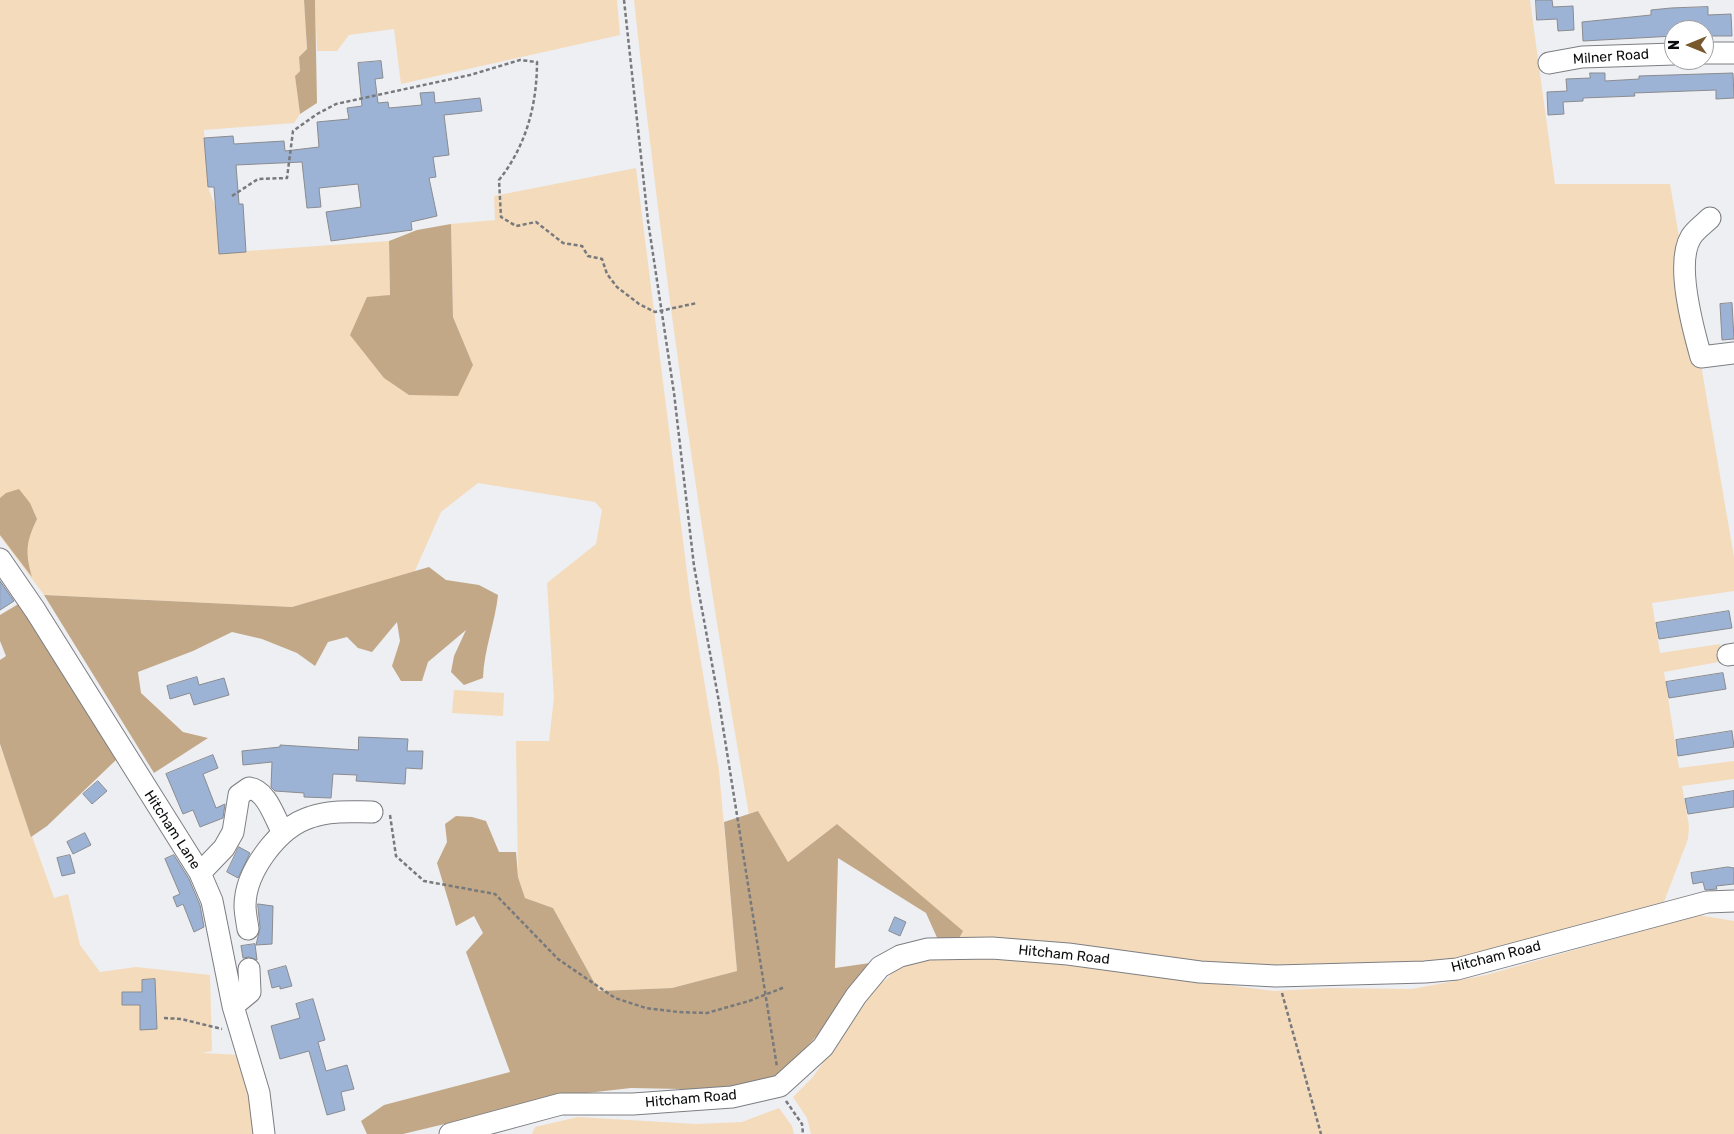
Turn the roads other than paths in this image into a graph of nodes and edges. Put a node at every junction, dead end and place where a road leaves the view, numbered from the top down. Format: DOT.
graph roads {
  1 [pos="1714,53"];
  2 [pos="1734,53"];
  3 [pos="1664,54"];
  4 [pos="1549,63"];
  5 [pos="1710,218"];
  6 [pos="1734,353"];
  7 [pos="0,559"];
  8 [pos="372,812"];
  9 [pos="283,833"];
  10 [pos="200,873"];
  11 [pos="1734,901"];
  12 [pos="248,929"];
  13 [pos="249,969"];
  14 [pos="233,1006"];
  15 [pos="264,1134"];
  16 [pos="450,1134"];
  1 -- 2 [label="street"];
  3 -- 4 [label="street, Milner Road"];
  5 -- 6 [label="street"];
  7 -- 10 [label="street, Hitcham Lane"];
  8 -- 9 [label="street"];
  9 -- 10 [label="street"];
  9 -- 12 [label="street"];
  10 -- 14 [label="street, Hitcham Lane"];
  11 -- 16 [label="street, Hitcham Road"];
  13 -- 14 [label="street"];
  14 -- 15 [label="street, Hitcham Lane"];
}
